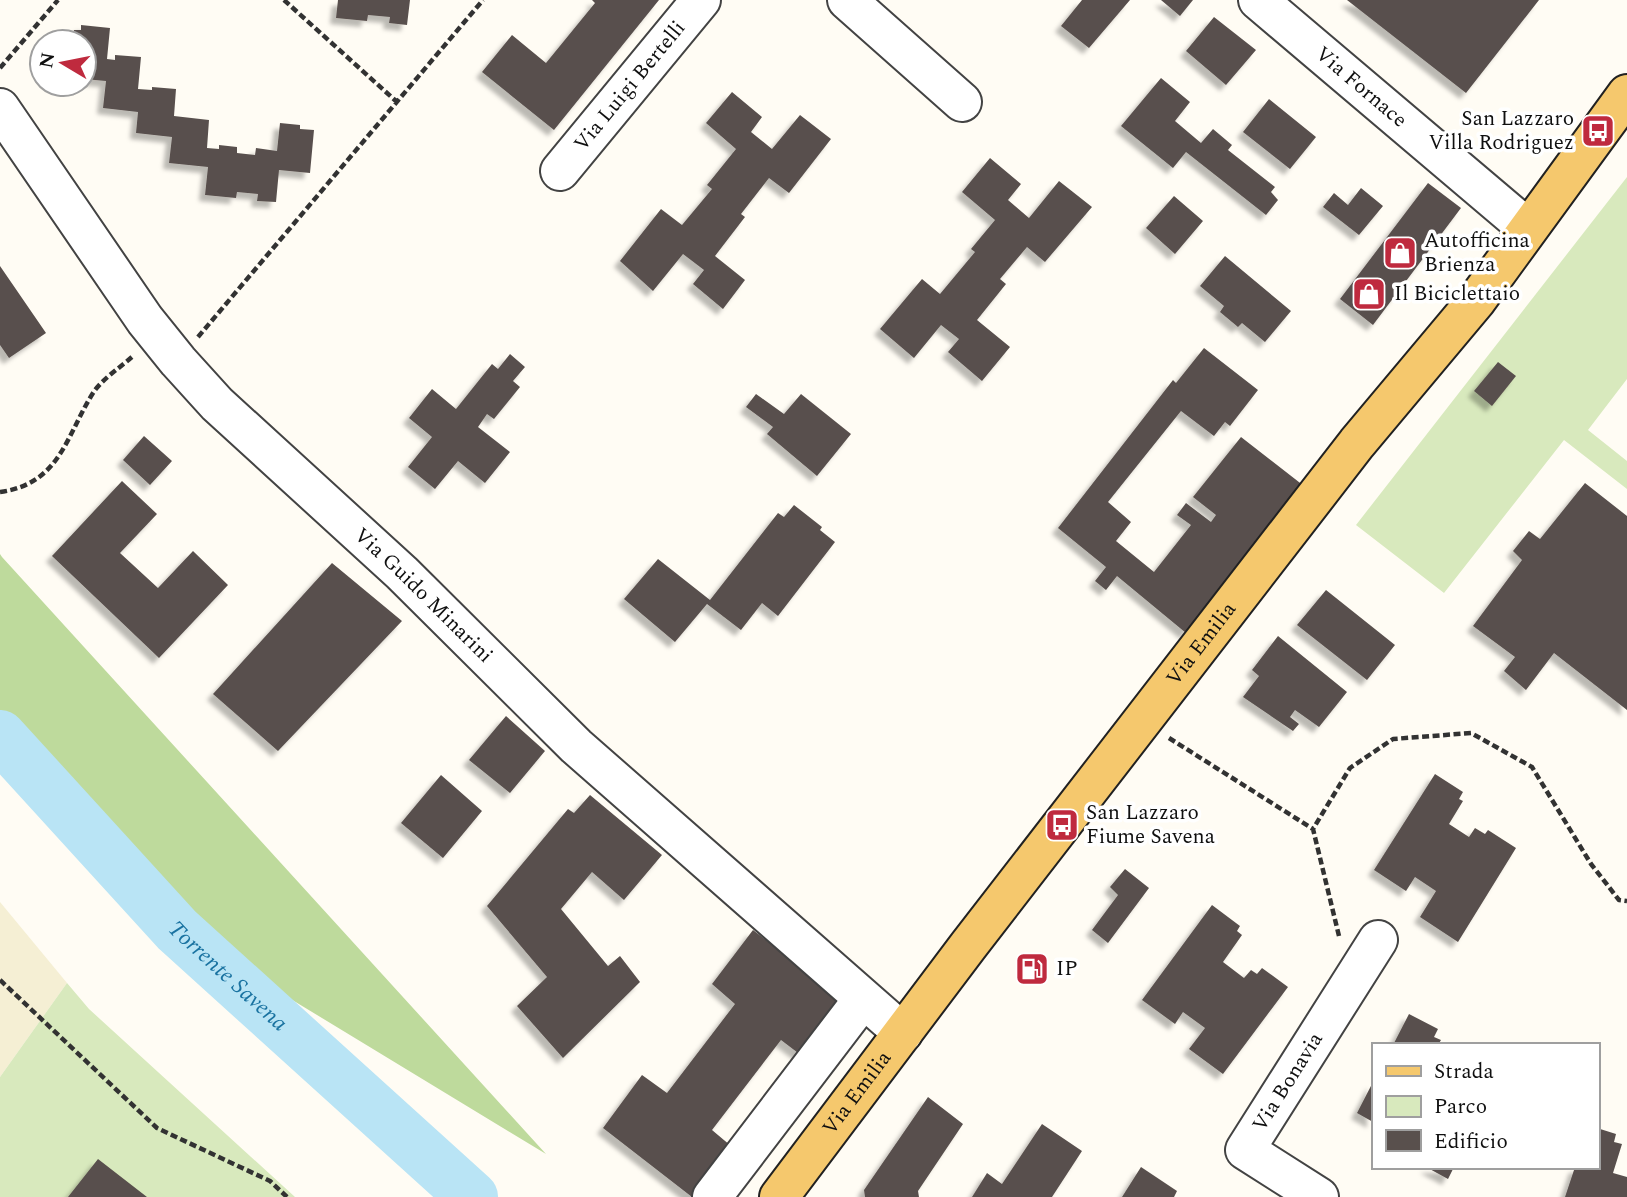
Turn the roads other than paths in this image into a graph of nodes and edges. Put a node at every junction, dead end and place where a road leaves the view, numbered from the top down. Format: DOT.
graph roads {
  1 [pos="701,0"];
  2 [pos="847,0"];
  3 [pos="1258,0"];
  4 [pos="1627,94"];
  5 [pos="962,102"];
  6 [pos="0,108"];
  7 [pos="560,171"];
  8 [pos="1527,228"];
  9 [pos="1378,940"];
  10 [pos="863,999"];
  11 [pos="903,1033"];
  12 [pos="712,1197"];
  13 [pos="779,1197"];
  14 [pos="1319,1197"];
  1 -- 7 [label="street, Via Luigi Bertelli"];
  2 -- 5 [label="street"];
  3 -- 8 [label="street, Via Fornace"];
  4 -- 8 [label="main road, Via Emilia"];
  6 -- 10 [label="street, Via Guido Minarini"];
  8 -- 11 [label="main road, Via Emilia"];
  9 -- 14 [label="street, Via Bonavia"];
  10 -- 11 [label="street, Via Guido Minarini"];
  10 -- 12 [label="street"];
  11 -- 13 [label="main road, Via Emilia"];
}
